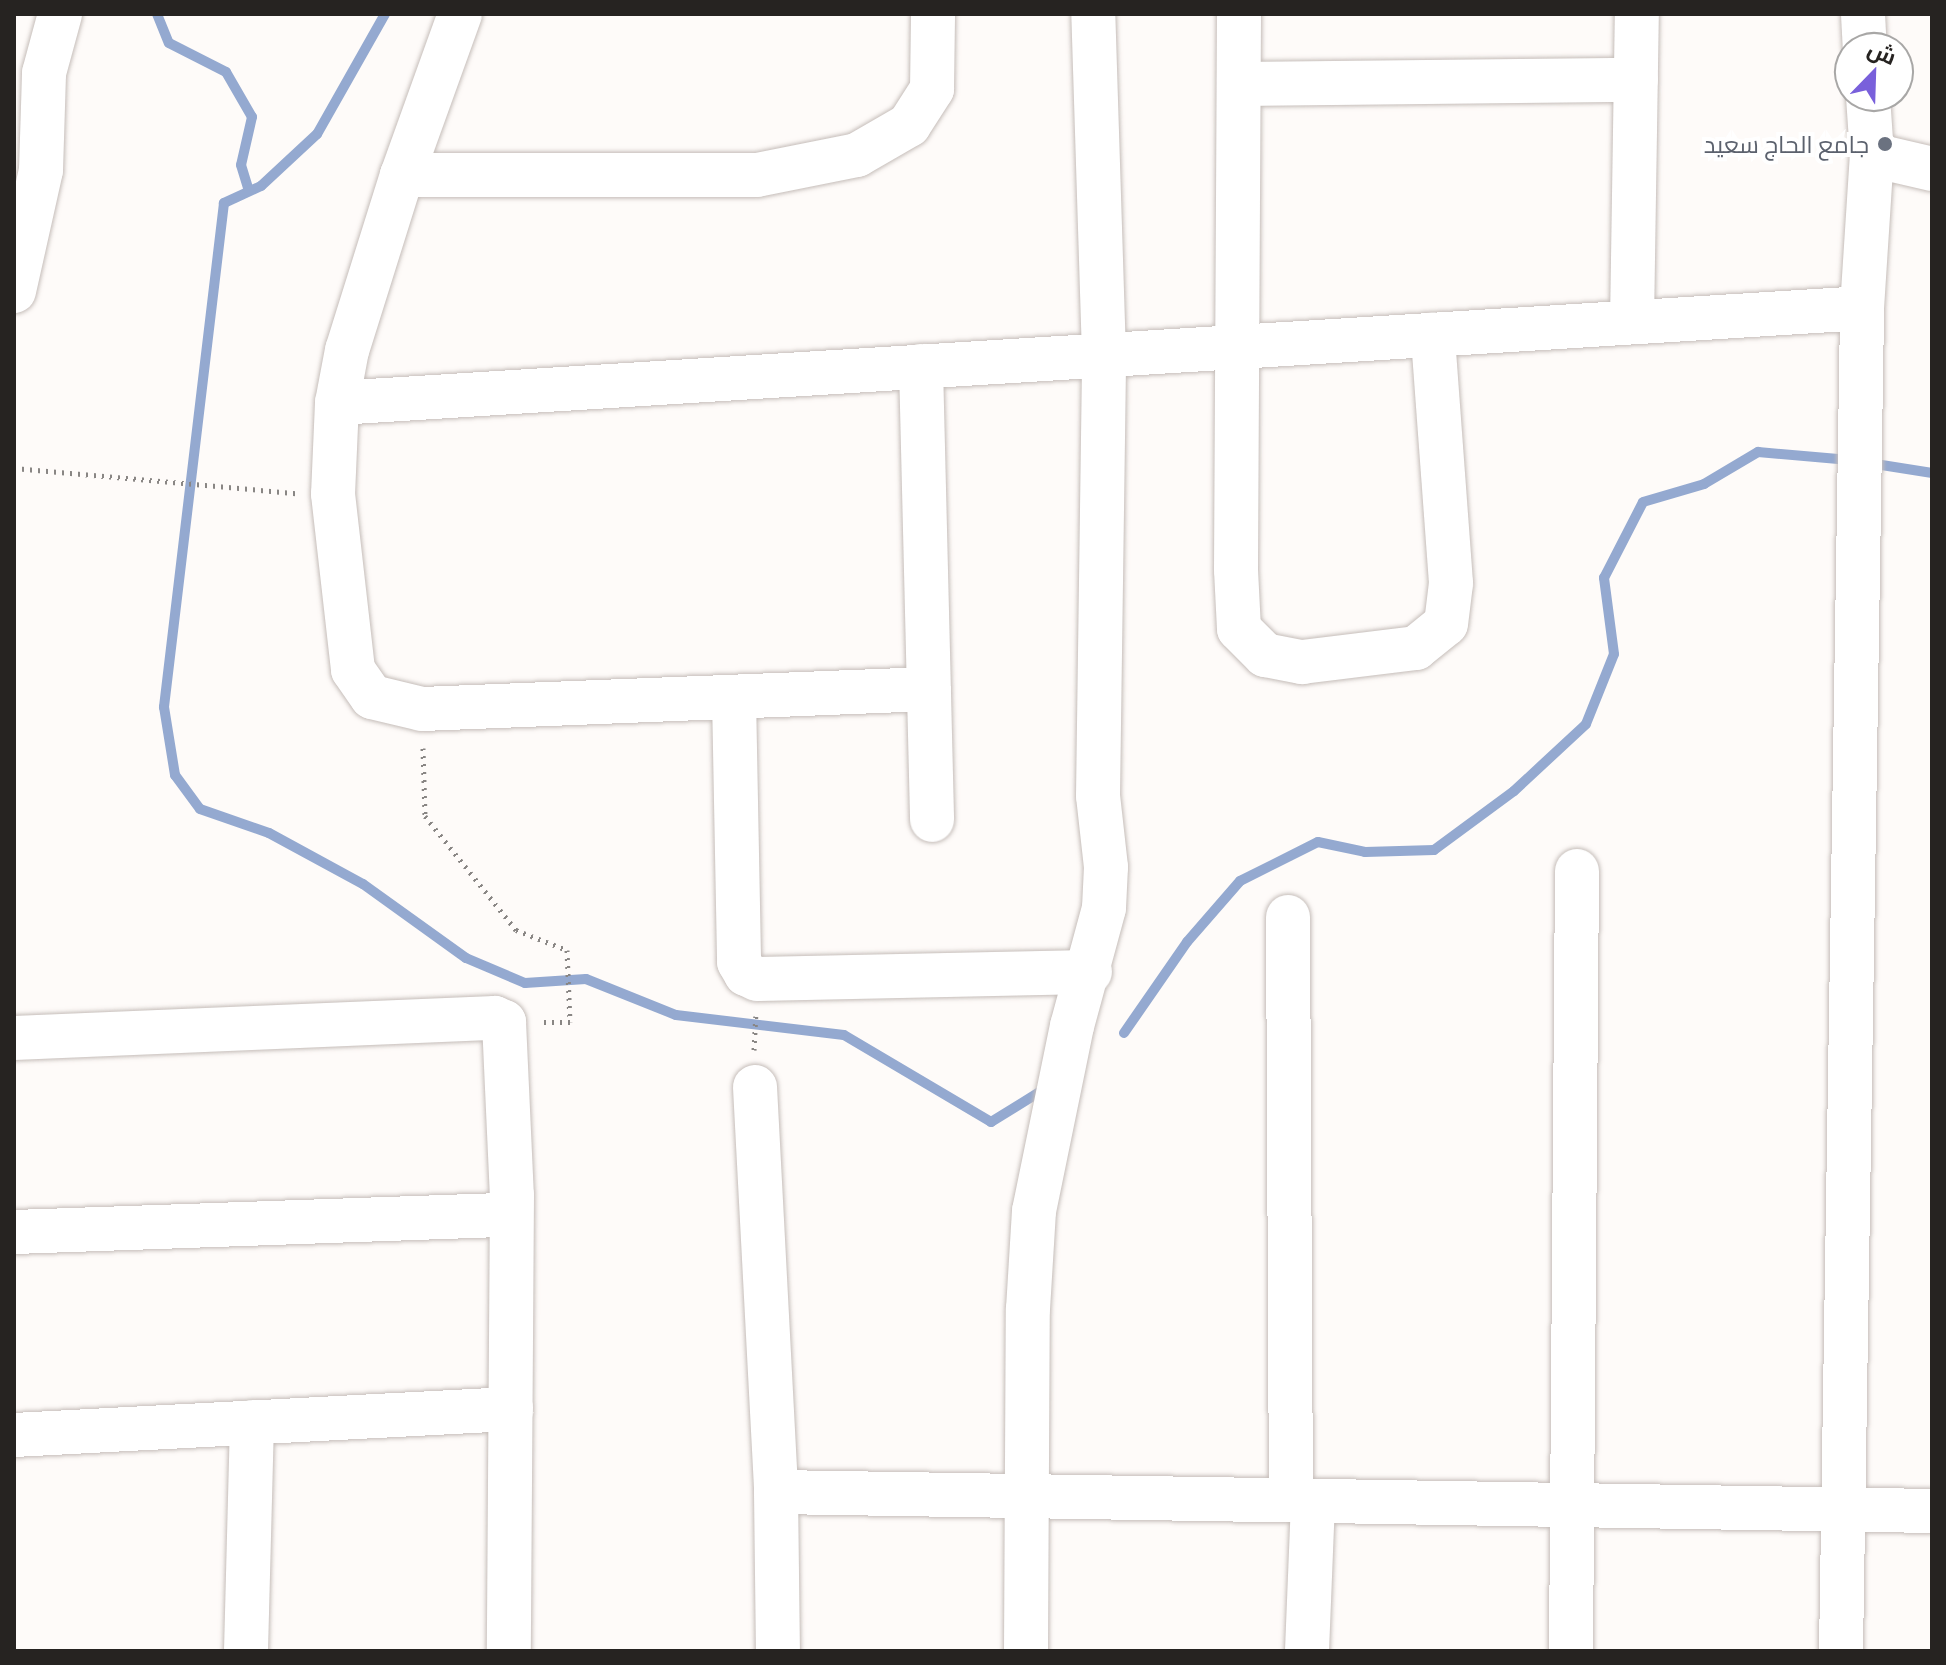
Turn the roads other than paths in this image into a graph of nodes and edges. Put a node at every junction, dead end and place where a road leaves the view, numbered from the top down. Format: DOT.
graph roads {
  1 [pos="60,14"];
  2 [pos="460,14"];
  3 [pos="933,14"];
  4 [pos="1093,14"];
  5 [pos="1239,14"];
  6 [pos="1637,14"];
  7 [pos="1636,80"];
  8 [pos="1239,84"];
  9 [pos="1869,112"];
  10 [pos="1872,155"];
  11 [pos="1932,169"];
  12 [pos="402,175"];
  13 [pos="20,229"];
  14 [pos="14,291"];
  15 [pos="1862,308"];
  16 [pos="1632,322"];
  17 [pos="1433,335"];
  18 [pos="1238,347"];
  19 [pos="1104,355"];
  20 [pos="921,366"];
  21 [pos="337,403"];
  22 [pos="929,689"];
  23 [pos="734,697"];
  24 [pos="932,820"];
  25 [pos="1577,871"];
  26 [pos="1288,917"];
  27 [pos="1090,972"];
  28 [pos="14,1038"];
  29 [pos="754,1073"];
  30 [pos="511,1215"];
  31 [pos="14,1232"];
  32 [pos="511,1409"];
  33 [pos="252,1422"];
  34 [pos="14,1435"];
  35 [pos="776,1492"];
  36 [pos="1028,1496"];
  37 [pos="1302,1500"];
  38 [pos="1574,1505"];
  39 [pos="1842,1510"];
  40 [pos="1932,1511"];
  41 [pos="246,1651"];
  42 [pos="509,1651"];
  43 [pos="778,1651"];
  44 [pos="1026,1651"];
  45 [pos="1307,1651"];
  46 [pos="1571,1651"];
  47 [pos="1841,1651"];
  1 -- 13 [label="street"];
  2 -- 12 [label="street"];
  3 -- 12 [label="street"];
  4 -- 19 [label="street"];
  5 -- 8 [label="street"];
  6 -- 7 [label="street"];
  7 -- 8 [label="street"];
  7 -- 16 [label="street"];
  8 -- 18 [label="street"];
  9 -- 10 [label="street"];
  10 -- 11 [label="street"];
  10 -- 15 [label="street"];
  12 -- 21 [label="street"];
  13 -- 14 [label="street"];
  15 -- 16 [label="street"];
  15 -- 39 [label="street"];
  16 -- 17 [label="street"];
  17 -- 18 [label="street"];
  17 -- 18 [label="street"];
  18 -- 19 [label="street"];
  19 -- 20 [label="street"];
  19 -- 27 [label="street"];
  20 -- 21 [label="street"];
  20 -- 22 [label="street"];
  21 -- 23 [label="street"];
  22 -- 23 [label="street"];
  22 -- 24 [label="street"];
  23 -- 27 [label="street"];
  25 -- 38 [label="street"];
  26 -- 37 [label="street"];
  27 -- 36 [label="street"];
  28 -- 30 [label="street"];
  29 -- 35 [label="street"];
  30 -- 31 [label="street"];
  30 -- 32 [label="street"];
  32 -- 33 [label="street"];
  32 -- 42 [label="street"];
  33 -- 34 [label="street"];
  33 -- 41 [label="street"];
  35 -- 36 [label="street"];
  35 -- 43 [label="street"];
  36 -- 37 [label="street"];
  36 -- 44 [label="street"];
  37 -- 38 [label="street"];
  37 -- 45 [label="street"];
  38 -- 39 [label="street"];
  38 -- 46 [label="street"];
  39 -- 40 [label="street"];
  39 -- 47 [label="street"];
}
